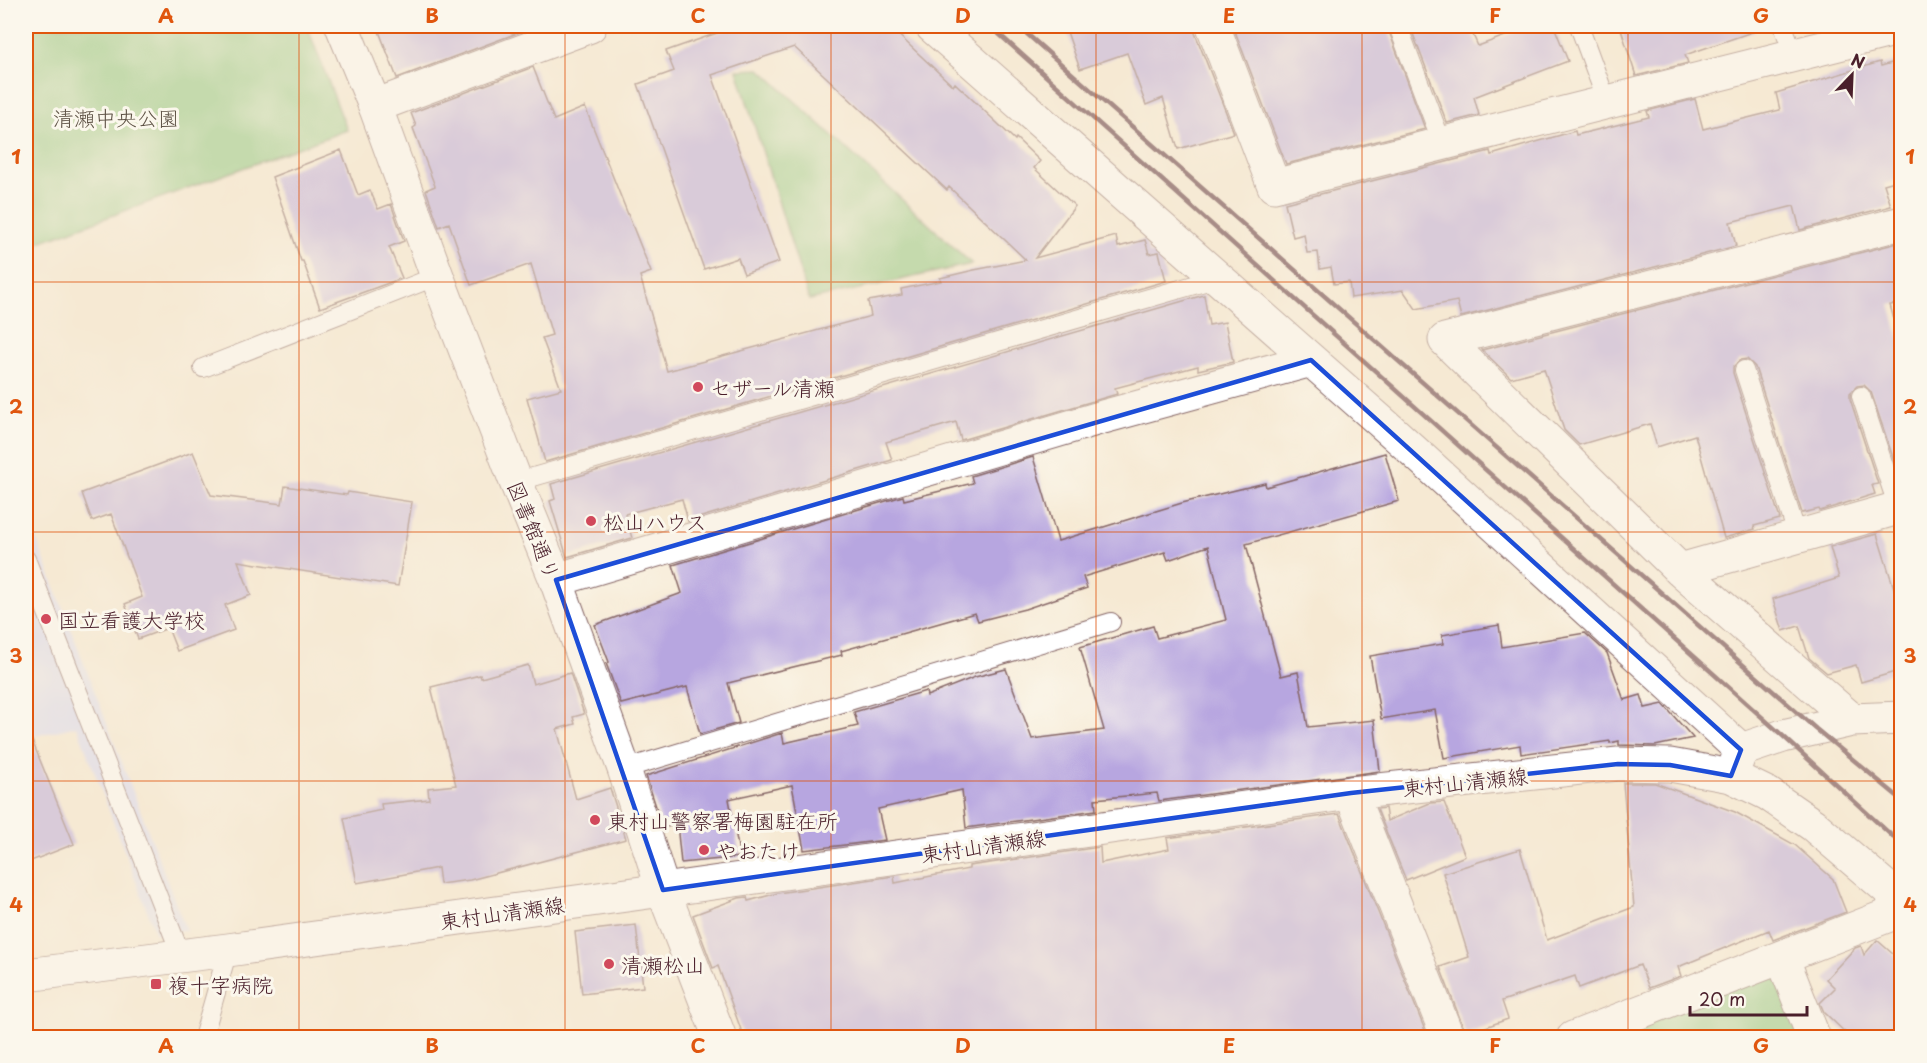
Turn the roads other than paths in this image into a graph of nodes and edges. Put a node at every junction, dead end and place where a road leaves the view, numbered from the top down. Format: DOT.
graph roads {
  1 [pos="342,26"];
  2 [pos="590,26"];
  3 [pos="932,26"];
  4 [pos="1213,26"];
  5 [pos="1398,26"];
  6 [pos="1579,26"];
  7 [pos="1902,28"];
  8 [pos="1788,40"];
  9 [pos="1607,102"];
  10 [pos="375,106"];
  11 [pos="1442,144"];
  12 [pos="1902,223"];
  13 [pos="437,276"];
  14 [pos="1218,278"];
  15 [pos="1311,360"];
  16 [pos="203,368"];
  17 [pos="1744,370"];
  18 [pos="1861,396"];
  19 [pos="516,482"];
  20 [pos="1900,507"];
  21 [pos="1798,537"];
  22 [pos="26,559"];
  23 [pos="1680,570"];
  24 [pos="556,580"];
  25 [pos="1111,622"];
  26 [pos="1902,718"];
  27 [pos="1852,720"];
  28 [pos="1736,763"];
  29 [pos="624,769"];
  30 [pos="1351,793"];
  31 [pos="663,890"];
  32 [pos="1902,901"];
  33 [pos="1902,910"];
  34 [pos="228,950"];
  35 [pos="181,955"];
  36 [pos="1782,957"];
  37 [pos="26,975"];
  38 [pos="203,1038"];
  39 [pos="720,1038"];
  40 [pos="1448,1038"];
  41 [pos="1573,1038"];
  42 [pos="1814,1038"];
  1 -- 10 [label="street, 図書館通り"];
  2 -- 10 [label="street"];
  3 -- 14 [label="street"];
  4 -- 11 [label="street"];
  5 -- 11 [label="lane"];
  6 -- 9 [label="lane"];
  7 -- 8 [label="street"];
  8 -- 9 [label="street"];
  9 -- 11 [label="street"];
  10 -- 13 [label="street, 図書館通り"];
  12 -- 23 [label="street"];
  13 -- 16 [label="lane"];
  13 -- 19 [label="street, 図書館通り"];
  14 -- 15 [label="street"];
  14 -- 19 [label="lane"];
  15 -- 24 [label="street"];
  15 -- 28 [label="street"];
  17 -- 21 [label="lane"];
  18 -- 20 [label="lane"];
  19 -- 24 [label="street, 図書館通り"];
  20 -- 21 [label="street"];
  21 -- 23 [label="street"];
  22 -- 35 [label="lane"];
  23 -- 27 [label="street"];
  24 -- 29 [label="street, 図書館通り"];
  25 -- 29 [label="lane"];
  26 -- 27 [label="street"];
  27 -- 28 [label="street"];
  28 -- 30 [label="street, 東村山清瀬線"];
  28 -- 32 [label="street, 東村山清瀬線"];
  29 -- 31 [label="street, 図書館通り"];
  30 -- 31 [label="street, 東村山清瀬線"];
  30 -- 40 [label="street"];
  31 -- 34 [label="street, 東村山清瀬線"];
  31 -- 39 [label="street, 図書館通り"];
  33 -- 36 [label="street"];
  34 -- 35 [label="street, 東村山清瀬線"];
  34 -- 38 [label="lane"];
  35 -- 37 [label="street, 東村山清瀬線"];
  36 -- 41 [label="street"];
  36 -- 42 [label="street"];
}
